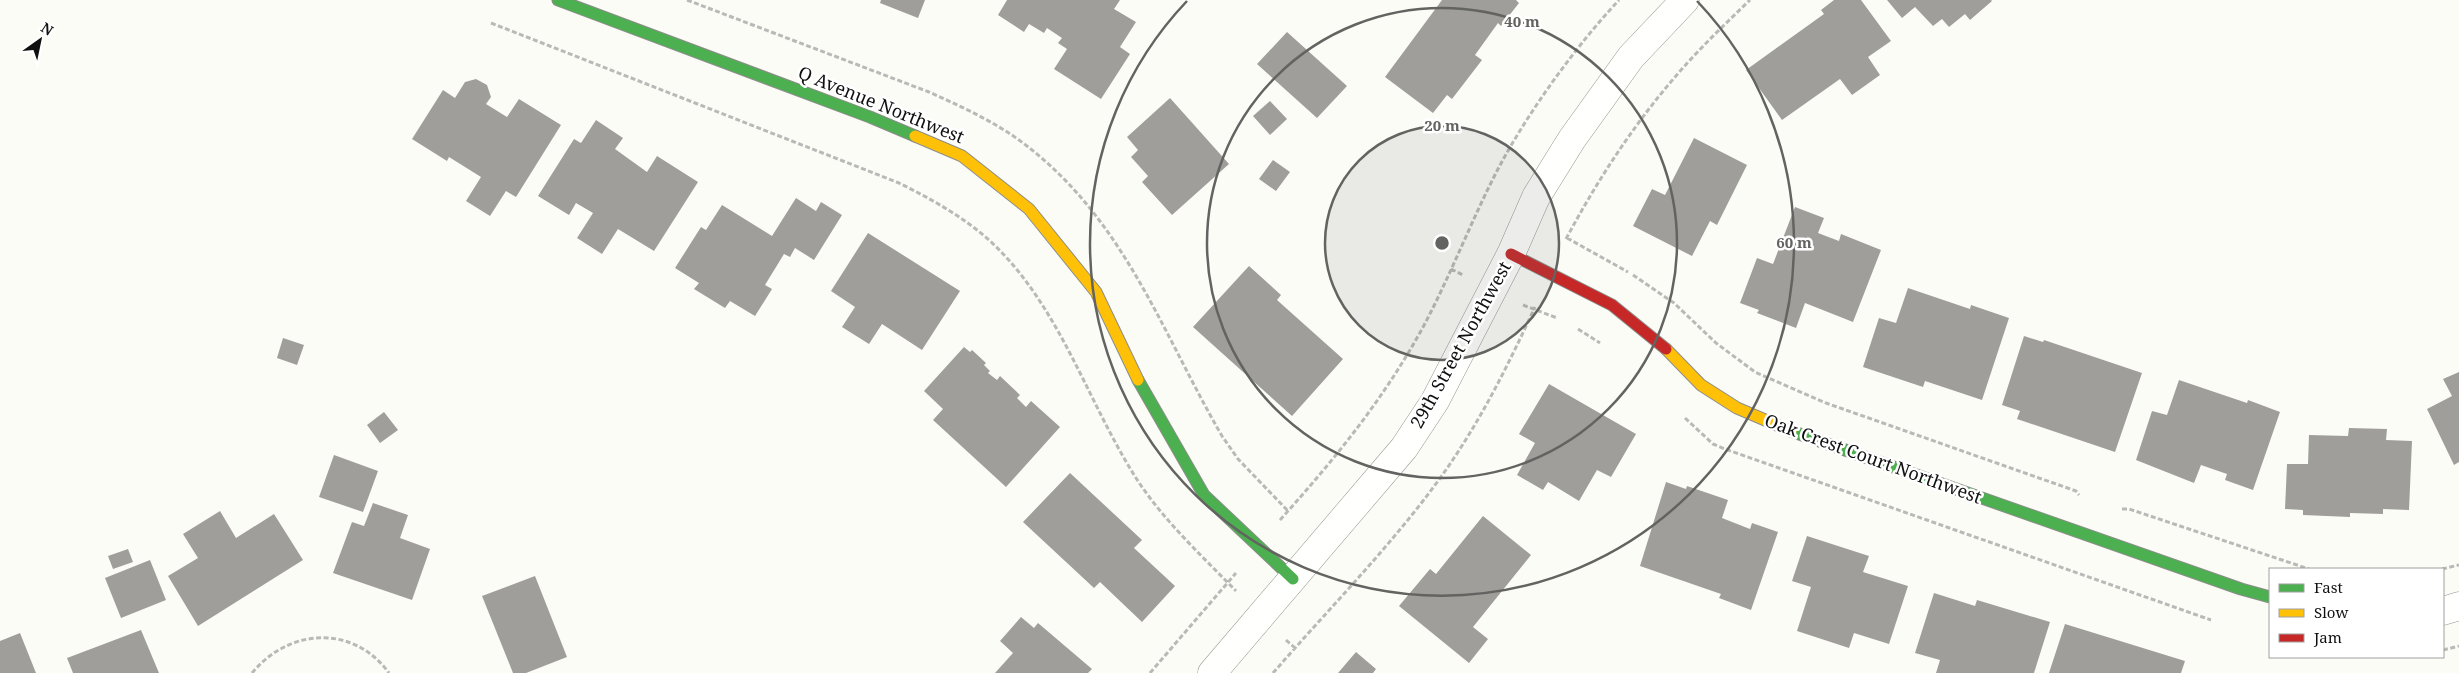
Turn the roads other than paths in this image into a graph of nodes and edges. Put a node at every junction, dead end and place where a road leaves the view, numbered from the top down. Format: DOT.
graph roads {
  1 [pos="558,0"];
  2 [pos="1686,0"];
  3 [pos="1511,254"];
  4 [pos="1293,578"];
  5 [pos="2269,597"];
  6 [pos="2459,606"];
  7 [pos="2444,611"];
  8 [pos="1212,673"];
  1 -- 4 [label="street, Q Avenue Northwest"];
  2 -- 3 [label="street, 29th Street Northwest"];
  3 -- 4 [label="street, 29th Street Northwest"];
  3 -- 5 [label="street, Oak Crest Court Northwest"];
  4 -- 8 [label="street, 29th Street Northwest"];
  6 -- 7 [label="street"];
}
